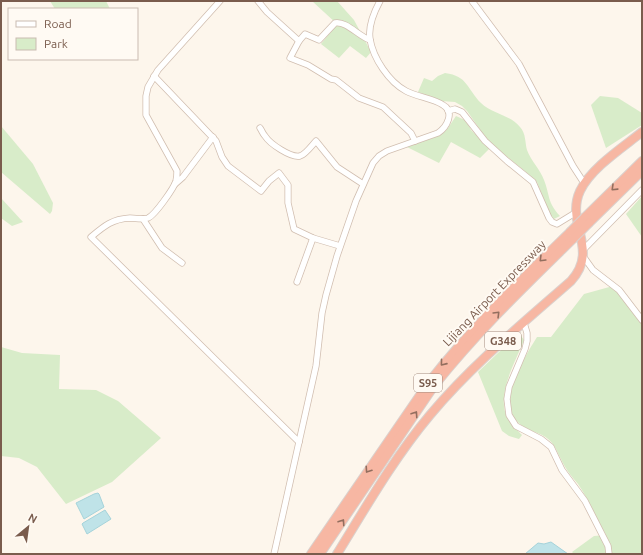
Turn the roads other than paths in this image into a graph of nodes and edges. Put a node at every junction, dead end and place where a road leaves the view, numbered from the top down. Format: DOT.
graph roads {
  1 [pos="220,1"];
  2 [pos="258,1"];
  3 [pos="380,1"];
  4 [pos="472,1"];
  5 [pos="370,40"];
  6 [pos="298,41"];
  7 [pos="154,76"];
  8 [pos="448,111"];
  9 [pos="260,128"];
  10 [pos="642,132"];
  11 [pos="213,137"];
  12 [pos="415,141"];
  13 [pos="642,161"];
  14 [pos="642,171"];
  15 [pos="584,183"];
  16 [pos="175,184"];
  17 [pos="363,184"];
  18 [pos="642,190"];
  19 [pos="575,213"];
  20 [pos="143,219"];
  21 [pos="587,220"];
  22 [pos="571,235"];
  23 [pos="314,238"];
  24 [pos="340,246"];
  25 [pos="583,253"];
  26 [pos="182,263"];
  27 [pos="297,282"];
  28 [pos="642,320"];
  29 [pos="524,323"];
  30 [pos="299,442"];
  31 [pos="274,554"];
  32 [pos="311,554"];
  33 [pos="320,554"];
  34 [pos="337,554"];
  35 [pos="609,554"];
  1 -- 7 [label="street"];
  2 -- 6 [label="street"];
  3 -- 5 [label="street"];
  4 -- 15 [label="street"];
  5 -- 6 [label="street"];
  5 -- 8 [label="street"];
  6 -- 12 [label="street"];
  7 -- 11 [label="street"];
  7 -- 16 [label="street"];
  8 -- 12 [label="street"];
  8 -- 19 [label="street"];
  9 -- 17 [label="street"];
  10 -- 15 [label="highway"];
  11 -- 16 [label="street"];
  11 -- 23 [label="street"];
  12 -- 17 [label="street"];
  13 -- 21 [label="highway, Lijiang Airport Expressway / S95, one-way"];
  14 -- 21 [label="highway, Lijiang Airport Expressway / S95"];
  15 -- 19 [label="highway"];
  16 -- 20 [label="street"];
  17 -- 24 [label="street"];
  18 -- 25 [label="street"];
  19 -- 25 [label="highway"];
  20 -- 26 [label="street"];
  20 -- 30 [label="street"];
  21 -- 22 [label="highway, Lijiang Airport Expressway / S95, bridge"];
  22 -- 32 [label="highway, Lijiang Airport Expressway / S95, one-way"];
  33 -- 22 [label="highway, Lijiang Airport Expressway / S95, one-way"];
  23 -- 24 [label="street"];
  23 -- 27 [label="street"];
  24 -- 30 [label="street"];
  25 -- 28 [label="street"];
  25 -- 29 [label="highway, G348"];
  29 -- 34 [label="highway, G348"];
  29 -- 35 [label="street"];
  30 -- 31 [label="street"];
}
